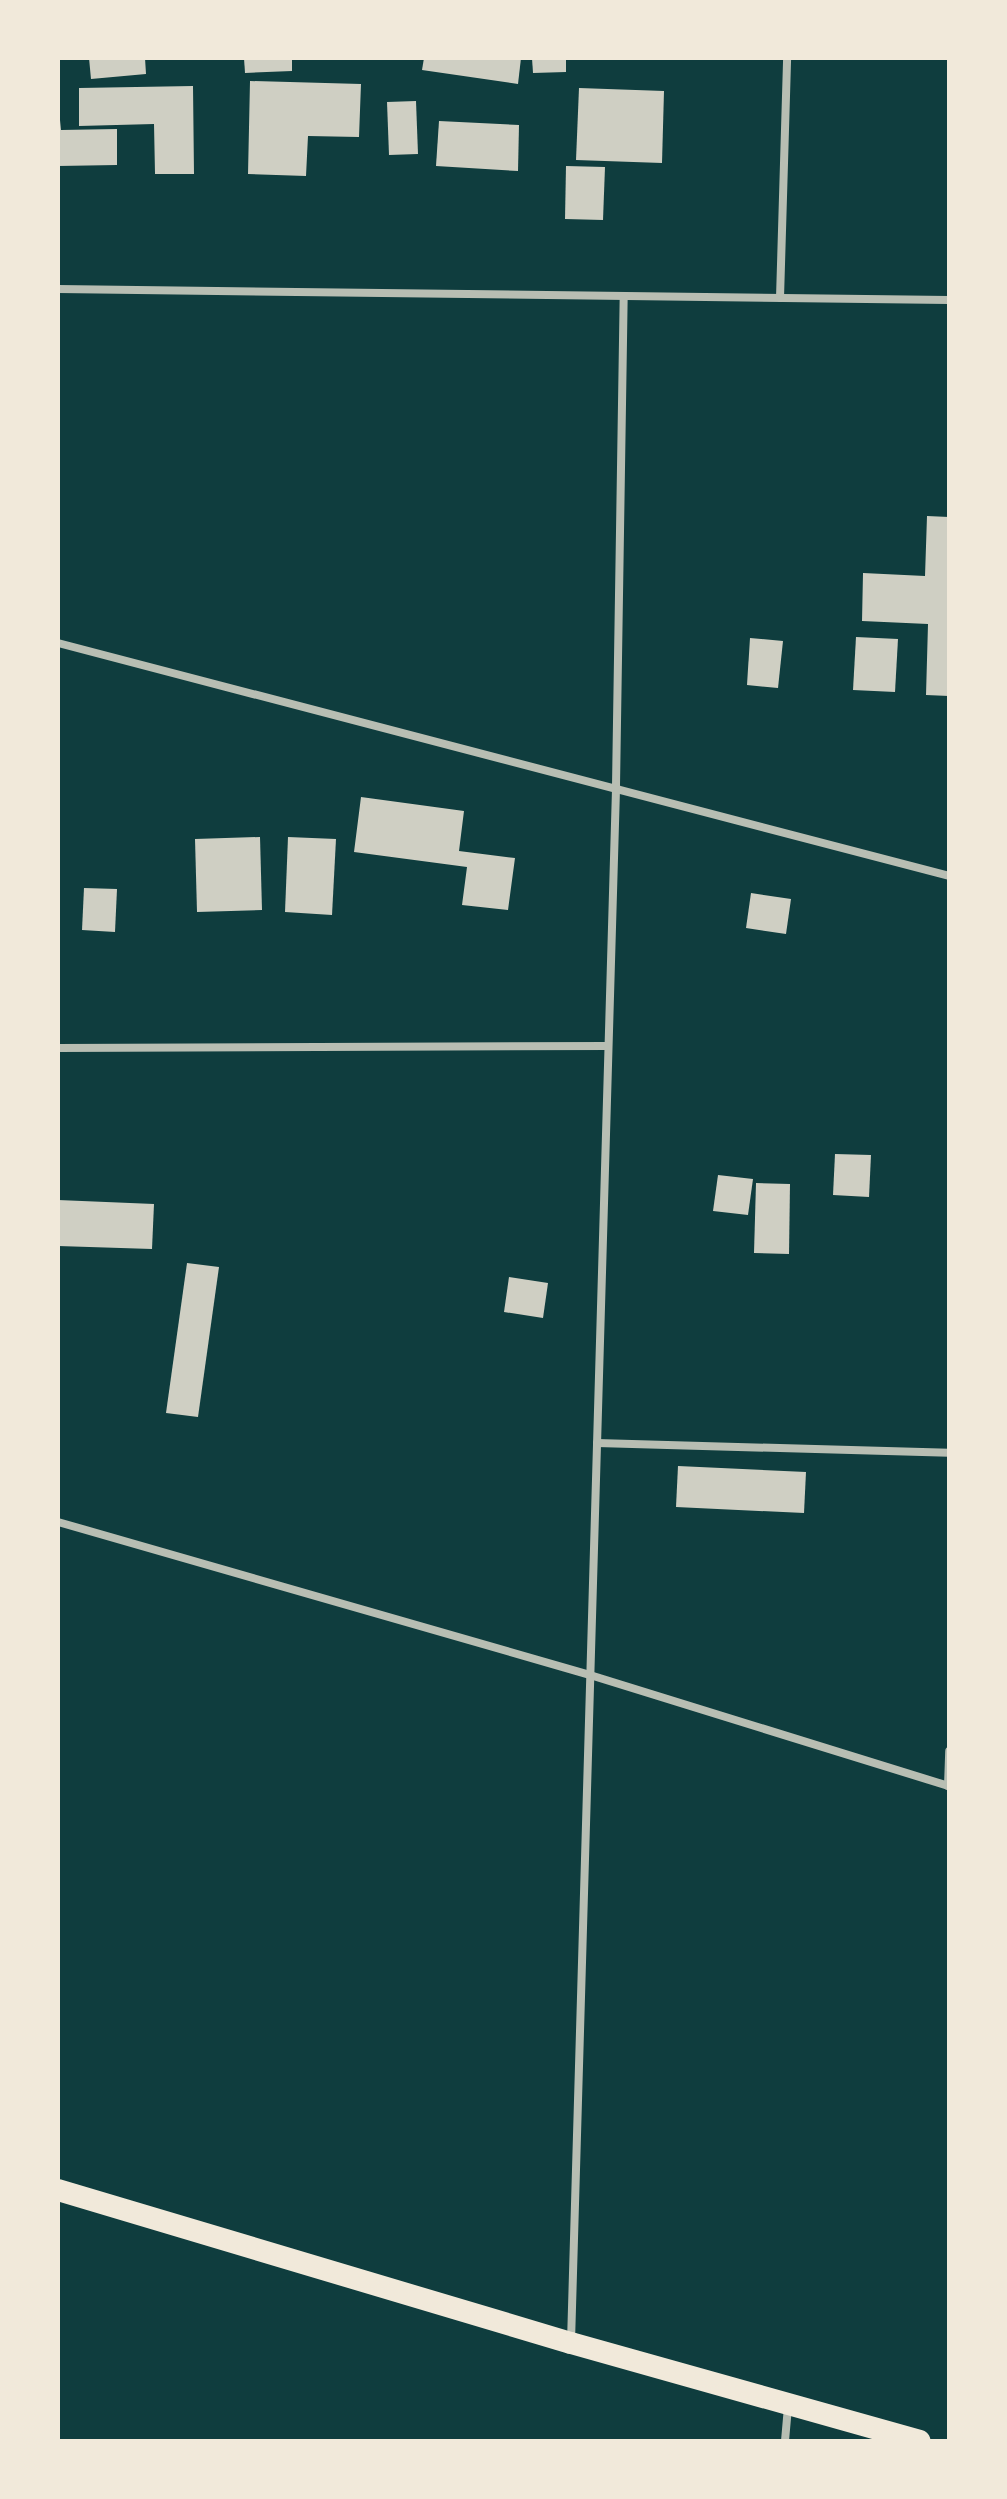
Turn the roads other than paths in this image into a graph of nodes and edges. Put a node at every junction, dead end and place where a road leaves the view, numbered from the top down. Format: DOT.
graph roads {
  1 [pos="787,58"];
  2 [pos="58,289"];
  3 [pos="624,296"];
  4 [pos="780,298"];
  5 [pos="949,300"];
  6 [pos="58,643"];
  7 [pos="616,786"];
  8 [pos="949,876"];
  9 [pos="608,1046"];
  10 [pos="58,1048"];
  11 [pos="597,1443"];
  12 [pos="949,1453"];
  13 [pos="58,1522"];
  14 [pos="590,1675"];
  15 [pos="949,1751"];
  16 [pos="948,1786"];
  17 [pos="58,2190"];
  18 [pos="571,2343"];
  19 [pos="789,2403"];
  20 [pos="785,2441"];
  21 [pos="919,2441"];
  1 -- 4 [label="street"];
  2 -- 3 [label="street"];
  3 -- 4 [label="street"];
  3 -- 7 [label="street"];
  4 -- 5 [label="street"];
  6 -- 7 [label="street"];
  7 -- 8 [label="street"];
  7 -- 9 [label="street"];
  9 -- 10 [label="street"];
  9 -- 11 [label="street"];
  11 -- 12 [label="street"];
  11 -- 14 [label="street"];
  13 -- 14 [label="street"];
  14 -- 16 [label="street"];
  14 -- 18 [label="street"];
  15 -- 16 [label="street"];
  17 -- 18 [label="highway"];
  18 -- 19 [label="highway"];
  19 -- 20 [label="street"];
  19 -- 21 [label="highway"];
}
